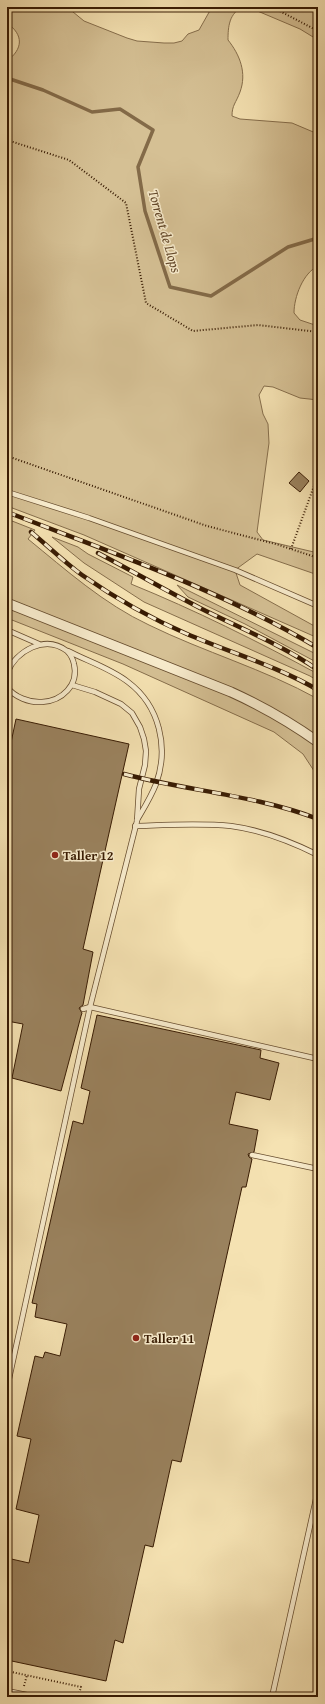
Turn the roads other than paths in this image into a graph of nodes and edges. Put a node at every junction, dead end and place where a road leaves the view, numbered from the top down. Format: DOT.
graph roads {
  1 [pos="7,492"];
  2 [pos="7,603"];
  3 [pos="318,606"];
  4 [pos="7,630"];
  5 [pos="39,644"];
  6 [pos="68,651"];
  7 [pos="9,664"];
  8 [pos="7,673"];
  9 [pos="72,685"];
  10 [pos="7,687"];
  11 [pos="11,693"];
  12 [pos="7,698"];
  13 [pos="318,742"];
  14 [pos="136,824"];
  15 [pos="318,855"];
  16 [pos="90,1007"];
  17 [pos="83,1009"];
  18 [pos="318,1059"];
  19 [pos="252,1154"];
  20 [pos="318,1169"];
  21 [pos="7,1388"];
  22 [pos="318,1490"];
  23 [pos="7,1691"];
  24 [pos="37,1697"];
  25 [pos="272,1697"];
  1 -- 3 [label="lane"];
  2 -- 13 [label="street"];
  4 -- 5 [label="lane"];
  5 -- 6 [label="lane"];
  5 -- 7 [label="lane"];
  6 -- 9 [label="lane"];
  6 -- 14 [label="lane"];
  7 -- 8 [label="lane"];
  9 -- 11 [label="lane"];
  9 -- 14 [label="lane"];
  10 -- 11 [label="lane"];
  11 -- 12 [label="lane"];
  14 -- 15 [label="lane"];
  14 -- 16 [label="lane"];
  16 -- 17 [label="lane"];
  16 -- 18 [label="lane"];
  16 -- 21 [label="lane"];
  19 -- 20 [label="lane"];
  22 -- 25 [label="lane"];
  23 -- 24 [label="lane"];
}
